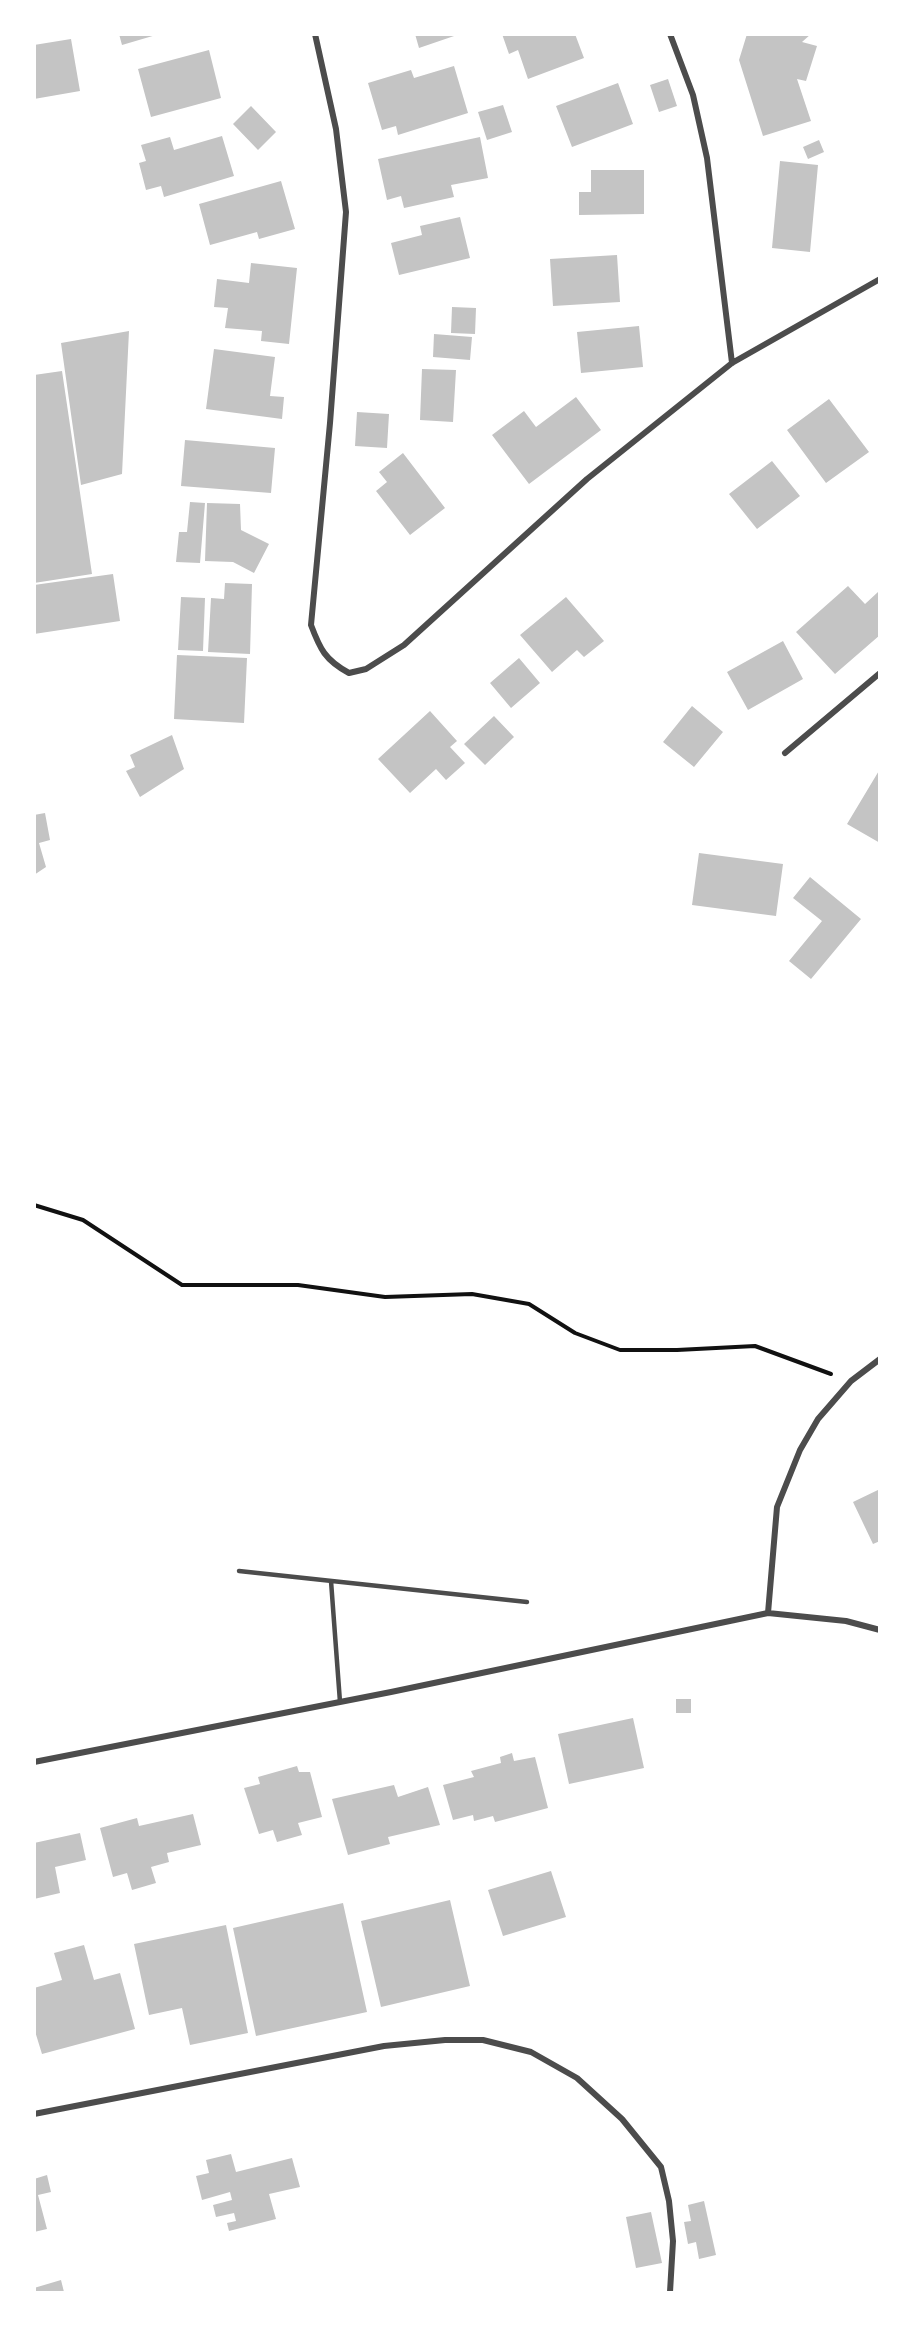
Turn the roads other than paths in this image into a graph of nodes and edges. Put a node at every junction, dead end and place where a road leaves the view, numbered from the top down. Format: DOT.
graph roads {
  1 [pos="315,34"];
  2 [pos="670,34"];
  3 [pos="879,279"];
  4 [pos="732,363"];
  5 [pos="879,673"];
  6 [pos="785,753"];
  7 [pos="879,1359"];
  8 [pos="239,1571"];
  9 [pos="331,1581"];
  10 [pos="527,1602"];
  11 [pos="768,1613"];
  12 [pos="879,1630"];
  13 [pos="340,1702"];
  14 [pos="34,1762"];
  15 [pos="34,2114"];
  16 [pos="670,2292"];
  1 -- 4 [label="street"];
  2 -- 4 [label="street"];
  3 -- 4 [label="street"];
  5 -- 6 [label="street"];
  7 -- 11 [label="street"];
  8 -- 9 [label="lane"];
  9 -- 10 [label="lane"];
  9 -- 13 [label="lane"];
  11 -- 12 [label="street"];
  11 -- 13 [label="street"];
  13 -- 14 [label="street"];
  15 -- 16 [label="street"];
}
